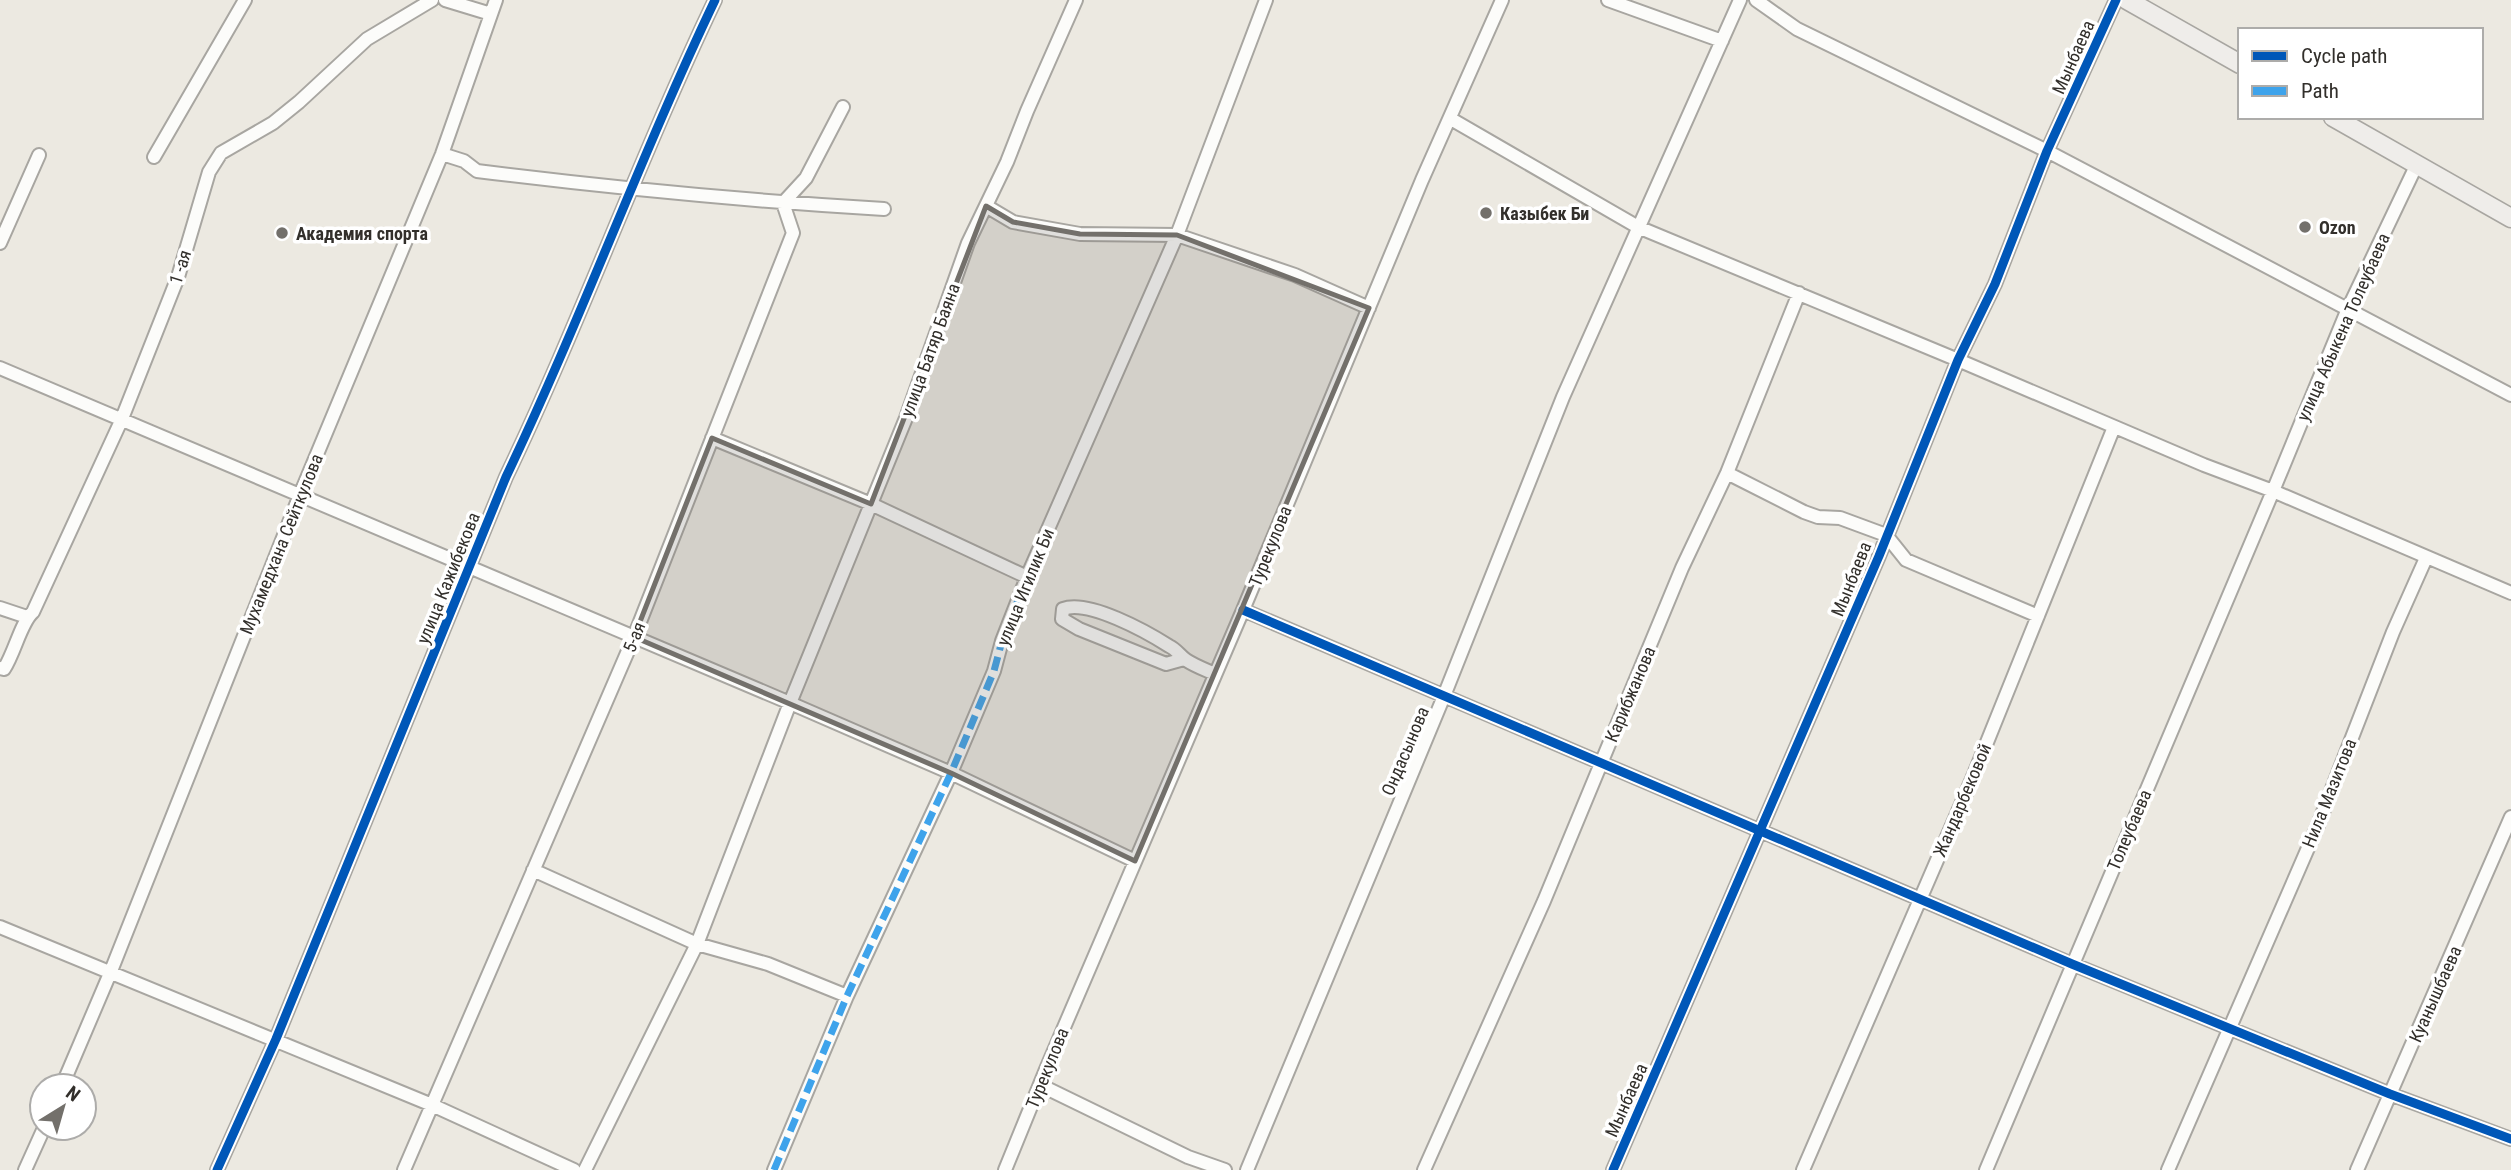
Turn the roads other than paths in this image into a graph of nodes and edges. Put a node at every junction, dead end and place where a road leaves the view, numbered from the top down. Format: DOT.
graph roads {
  1 [pos="244,0"];
  2 [pos="432,0"];
  3 [pos="445,0"];
  4 [pos="496,0"];
  5 [pos="715,0"];
  6 [pos="1076,0"];
  7 [pos="1266,0"];
  8 [pos="1502,0"];
  9 [pos="1608,0"];
  10 [pos="1740,0"];
  11 [pos="1756,0"];
  12 [pos="2116,0"];
  13 [pos="2127,0"];
  14 [pos="491,14"];
  15 [pos="1722,41"];
  16 [pos="2238,63"];
  17 [pos="843,107"];
  18 [pos="2337,119"];
  19 [pos="1451,120"];
  20 [pos="2047,150"];
  21 [pos="442,154"];
  22 [pos="39,155"];
  23 [pos="154,157"];
  24 [pos="2417,164"];
  25 [pos="631,190"];
  26 [pos="783,203"];
  27 [pos="986,206"];
  28 [pos="884,209"];
  29 [pos="2511,218"];
  30 [pos="1638,227"];
  31 [pos="1177,235"];
  32 [pos="0,243"];
  33 [pos="1799,293"];
  34 [pos="1369,308"];
  35 [pos="2347,310"];
  36 [pos="1958,360"];
  37 [pos="0,368"];
  38 [pos="2511,395"];
  39 [pos="121,421"];
  40 [pos="2114,427"];
  41 [pos="712,438"];
  42 [pos="1727,473"];
  43 [pos="2273,491"];
  44 [pos="300,495"];
  45 [pos="871,504"];
  46 [pos="1886,535"];
  47 [pos="2427,558"];
  48 [pos="470,567"];
  49 [pos="1027,577"];
  50 [pos="2511,593"];
  51 [pos="0,608"];
  52 [pos="1243,610"];
  53 [pos="2038,616"];
  54 [pos="27,617"];
  55 [pos="635,637"];
  56 [pos="1184,659"];
  57 [pos="0,668"];
  58 [pos="1215,674"];
  59 [pos="1444,696"];
  60 [pos="790,703"];
  61 [pos="1601,763"];
  62 [pos="951,773"];
  63 [pos="2511,817"];
  64 [pos="1761,831"];
  65 [pos="1135,861"];
  66 [pos="533,870"];
  67 [pos="1919,900"];
  68 [pos="0,927"];
  69 [pos="697,944"];
  70 [pos="2072,964"];
  71 [pos="111,971"];
  72 [pos="847,996"];
  73 [pos="2230,1028"];
  74 [pos="276,1039"];
  75 [pos="68,1072"];
  76 [pos="1040,1085"];
  77 [pos="2390,1094"];
  78 [pos="432,1105"];
  79 [pos="2511,1139"];
  80 [pos="38,1142"];
  81 [pos="25,1170"];
  82 [pos="217,1170"];
  83 [pos="404,1170"];
  84 [pos="574,1170"];
  85 [pos="585,1170"];
  86 [pos="774,1170"];
  87 [pos="1005,1170"];
  88 [pos="1225,1170"];
  89 [pos="1247,1170"];
  90 [pos="1424,1170"];
  91 [pos="1613,1170"];
  92 [pos="1802,1170"];
  93 [pos="1986,1170"];
  94 [pos="2168,1170"];
  95 [pos="2357,1170"];
  1 -- 23 [label="street"];
  2 -- 39 [label="street, 1 -ая"];
  3 -- 14 [label="street"];
  4 -- 14 [label="street, Мухамедхана Сейткулова"];
  5 -- 25 [label="street, улица Кажибекова"];
  6 -- 27 [label="street, улица Батяр Баяна"];
  7 -- 31 [label="street, улица Игилик Би"];
  8 -- 19 [label="street, Турекулова"];
  9 -- 15 [label="street"];
  10 -- 15 [label="street, Ондасынова"];
  11 -- 20 [label="street"];
  12 -- 20 [label="street, Мынбаева"];
  13 -- 16 [label="main road"];
  14 -- 21 [label="street, Мухамедхана Сейткулова"];
  15 -- 30 [label="street, Ондасынова"];
  17 -- 26 [label="street"];
  18 -- 24 [label="main road"];
  19 -- 30 [label="street"];
  19 -- 34 [label="street, Турекулова"];
  20 -- 35 [label="street"];
  20 -- 36 [label="street, Мынбаева"];
  21 -- 25 [label="street"];
  21 -- 44 [label="street, Мухамедхана Сейткулова"];
  22 -- 32 [label="street"];
  24 -- 29 [label="main road"];
  24 -- 35 [label="street, улица Абыкена Толеубаева"];
  25 -- 26 [label="street"];
  25 -- 48 [label="street, улица Кажибекова"];
  26 -- 28 [label="street"];
  26 -- 41 [label="street, 5-ая"];
  27 -- 31 [label="street"];
  27 -- 45 [label="street, улица Батяр Баяна"];
  30 -- 33 [label="street"];
  30 -- 59 [label="street, Ондасынова"];
  31 -- 34 [label="street"];
  31 -- 49 [label="street, улица Игилик Би"];
  33 -- 36 [label="street"];
  33 -- 42 [label="street, Карибжанова"];
  34 -- 52 [label="street, Турекулова"];
  35 -- 38 [label="street"];
  35 -- 43 [label="street, улица Абыкена Толеубаева"];
  36 -- 40 [label="street"];
  36 -- 46 [label="street, Мынбаева"];
  37 -- 39 [label="street"];
  39 -- 44 [label="street"];
  39 -- 54 [label="street, 1 -ая"];
  40 -- 43 [label="street"];
  40 -- 53 [label="street, Жандарбековой"];
  41 -- 45 [label="street"];
  41 -- 55 [label="street, 5-ая"];
  42 -- 46 [label="street"];
  42 -- 61 [label="street, Карибжанова"];
  43 -- 47 [label="street"];
  43 -- 70 [label="street, Толеубаева"];
  44 -- 48 [label="street"];
  44 -- 71 [label="street, Мухамедхана Сейткулова"];
  45 -- 49 [label="street"];
  45 -- 60 [label="street, улица Батяр Баяна"];
  46 -- 53 [label="street"];
  46 -- 64 [label="street, Мынбаева"];
  47 -- 50 [label="street"];
  47 -- 73 [label="street, Нила Мазитова"];
  48 -- 55 [label="street"];
  48 -- 74 [label="street, улица Кажибекова"];
  49 -- 62 [label="street, улица Игилик Би"];
  51 -- 54 [label="street"];
  52 -- 58 [label="street, Турекулова"];
  52 -- 59 [label="street"];
  53 -- 67 [label="street, Жандарбековой"];
  54 -- 57 [label="street, 1 -ая"];
  55 -- 60 [label="street"];
  55 -- 66 [label="street, 5-ая"];
  56 -- 56 [label="street"];
  56 -- 58 [label="street"];
  58 -- 65 [label="street, Турекулова"];
  59 -- 61 [label="street"];
  59 -- 89 [label="street, Ондасынова"];
  60 -- 62 [label="street"];
  60 -- 69 [label="street, улица Батяр Баяна"];
  61 -- 64 [label="street"];
  61 -- 90 [label="street, Карибжанова"];
  62 -- 65 [label="street"];
  62 -- 72 [label="street, улица Игилик Би"];
  63 -- 77 [label="street, Куанышбаева"];
  64 -- 67 [label="street"];
  64 -- 91 [label="street, Мынбаева"];
  65 -- 76 [label="street, Турекулова"];
  66 -- 69 [label="street"];
  66 -- 78 [label="street, 5-ая"];
  67 -- 70 [label="street"];
  67 -- 92 [label="street, Жандарбековой"];
  68 -- 71 [label="street"];
  69 -- 72 [label="street"];
  69 -- 85 [label="street, улица Батяр Баяна"];
  70 -- 73 [label="street"];
  70 -- 93 [label="street, Толеубаева"];
  71 -- 74 [label="street"];
  71 -- 75 [label="street, Мухамедхана Сейткулова"];
  72 -- 86 [label="street, улица Игилик Би"];
  73 -- 77 [label="street"];
  73 -- 94 [label="street, Нила Мазитова"];
  74 -- 78 [label="street"];
  74 -- 82 [label="street, улица Кажибекова"];
  76 -- 87 [label="street, Турекулова"];
  76 -- 88 [label="street"];
  77 -- 79 [label="street"];
  77 -- 95 [label="street, Куанышбаева"];
  78 -- 83 [label="street, 5-ая"];
  78 -- 84 [label="street"];
  80 -- 81 [label="street"];
}
